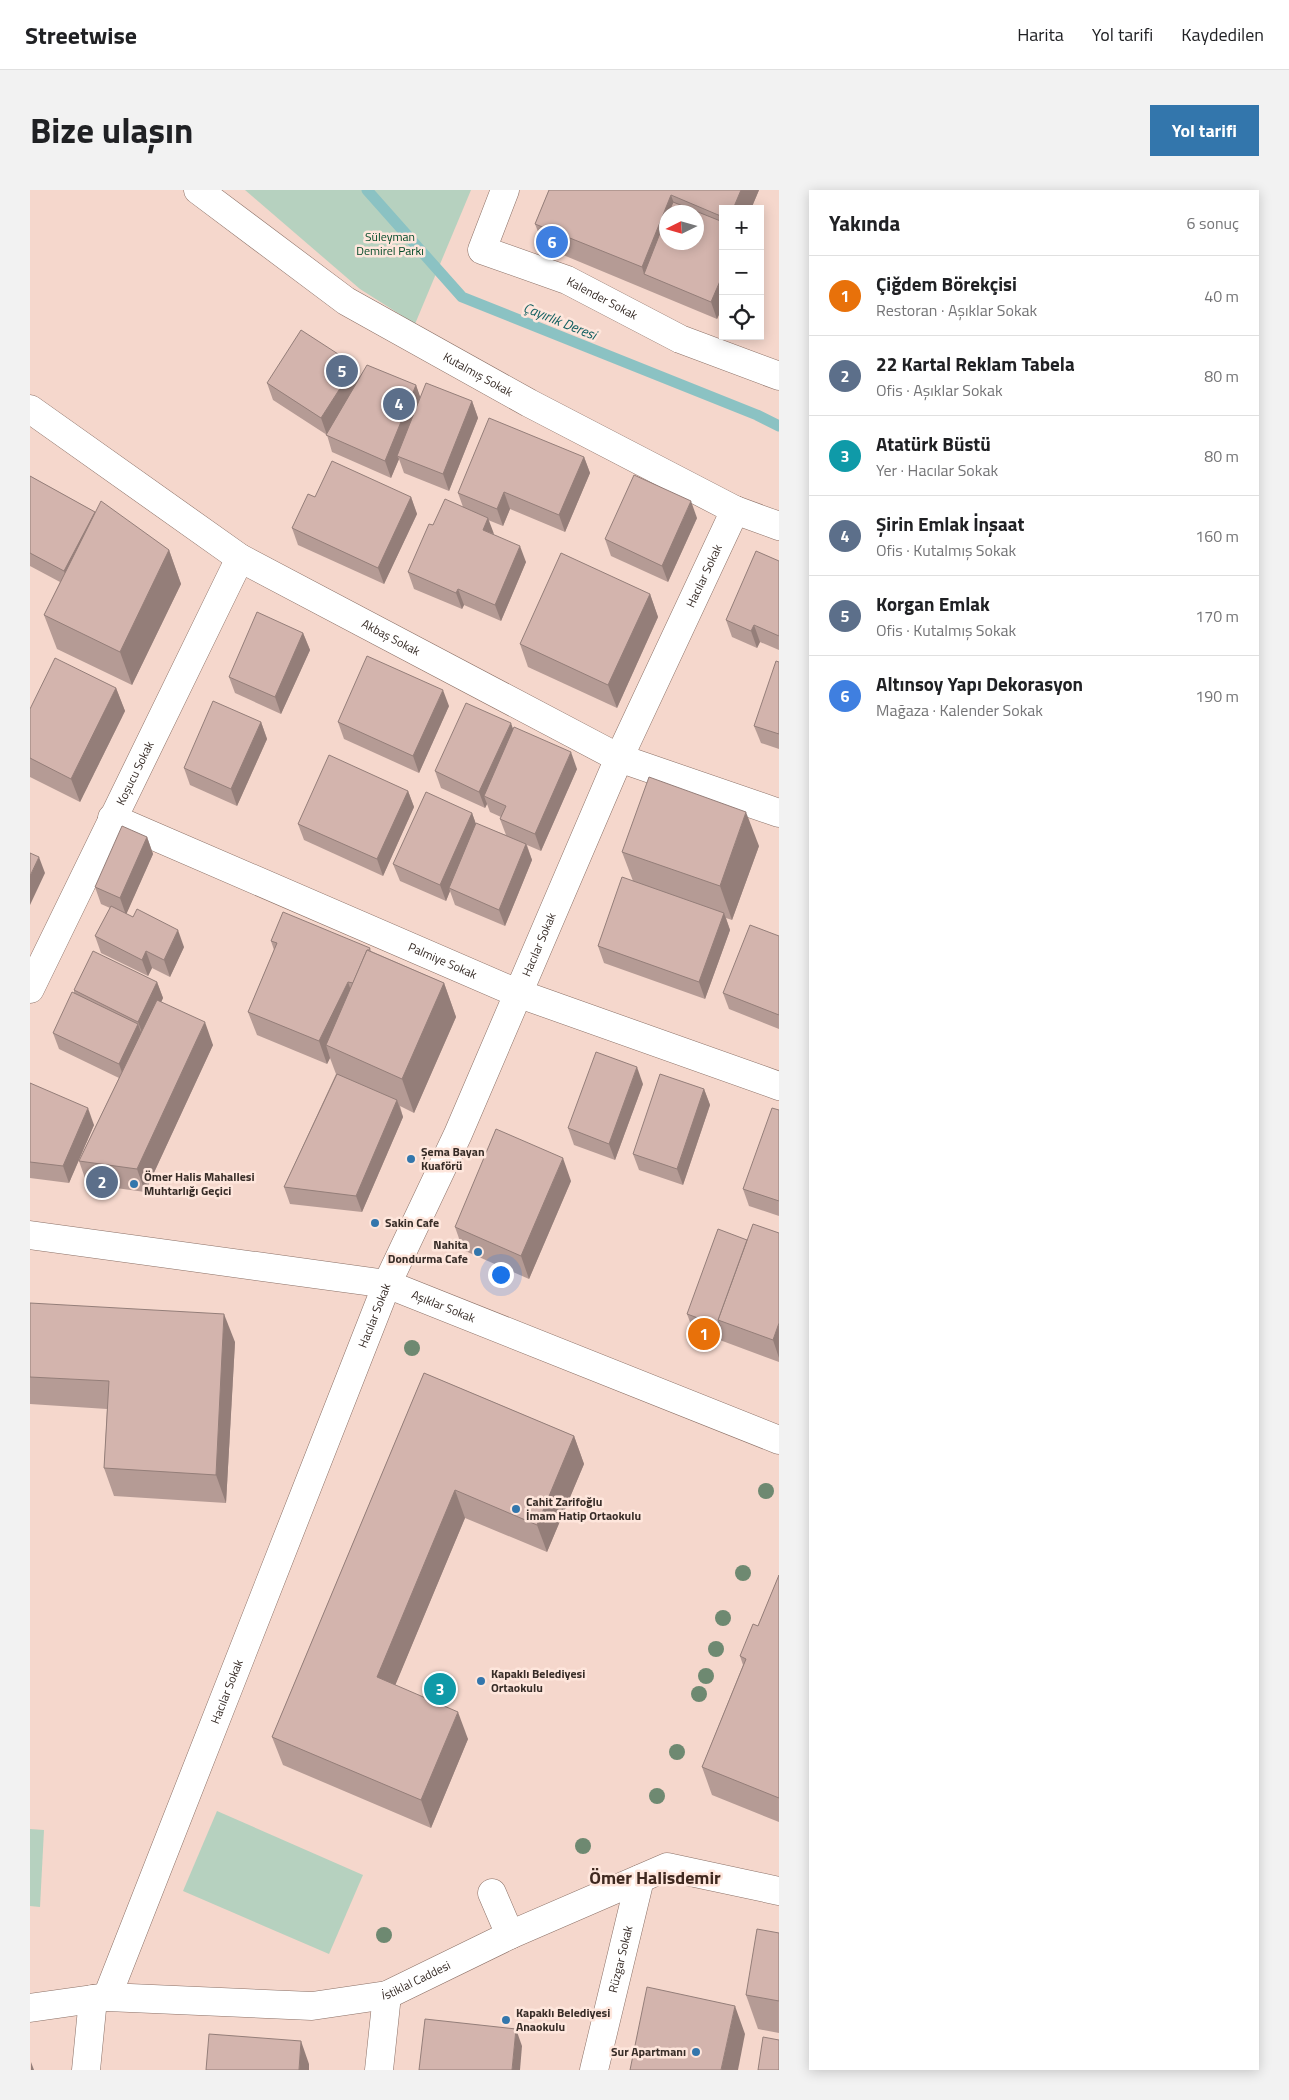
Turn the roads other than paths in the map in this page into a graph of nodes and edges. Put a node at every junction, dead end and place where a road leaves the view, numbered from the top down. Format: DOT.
graph roads {
  1 [pos="198,190"];
  2 [pos="505,190"];
  3 [pos="779,376"];
  4 [pos="32,417"];
  5 [pos="735,510"];
  6 [pos="779,526"];
  7 [pos="240,558"];
  8 [pos="619,758"];
  9 [pos="779,813"];
  10 [pos="112,818"];
  11 [pos="30,989"];
  12 [pos="517,993"];
  13 [pos="779,1086"];
  14 [pos="30,1235"];
  15 [pos="387,1284"];
  16 [pos="779,1440"];
  17 [pos="640,1879"];
  18 [pos="779,1891"];
  19 [pos="492,1893"];
  20 [pos="510,1935"];
  21 [pos="387,1994"];
  22 [pos="100,1998"];
  23 [pos="30,2008"];
  24 [pos="86,2070"];
  25 [pos="379,2070"];
  26 [pos="594,2070"];
  1 -- 5 [label="street, Kutalmış Sokak"];
  2 -- 3 [label="street, Kalender Sokak"];
  4 -- 7 [label="street, Akbaş Sokak"];
  5 -- 6 [label="street, Kutalmış Sokak"];
  5 -- 8 [label="street, Hacılar Sokak"];
  7 -- 8 [label="street, Akbaş Sokak"];
  7 -- 10 [label="street, Koşucu Sokak"];
  8 -- 9 [label="street, Akbaş Sokak"];
  8 -- 12 [label="street, Hacılar Sokak"];
  10 -- 11 [label="street, Koşucu Sokak"];
  10 -- 12 [label="street, Palmiye Sokak"];
  12 -- 13 [label="street, Palmiye Sokak"];
  12 -- 15 [label="street, Hacılar Sokak"];
  14 -- 15 [label="street, Aşıklar Sokak"];
  15 -- 16 [label="street, Aşıklar Sokak"];
  15 -- 22 [label="street, Hacılar Sokak"];
  17 -- 18 [label="street, İstiklal Caddesi"];
  17 -- 20 [label="street, İstiklal Caddesi"];
  17 -- 26 [label="street, Rüzgar Sokak"];
  19 -- 20 [label="street"];
  20 -- 21 [label="street, İstiklal Caddesi"];
  21 -- 22 [label="street, İstiklal Caddesi"];
  21 -- 25 [label="street"];
  22 -- 23 [label="street, İstiklal Caddesi"];
  22 -- 24 [label="street, Hacılar Sokak"];
}
